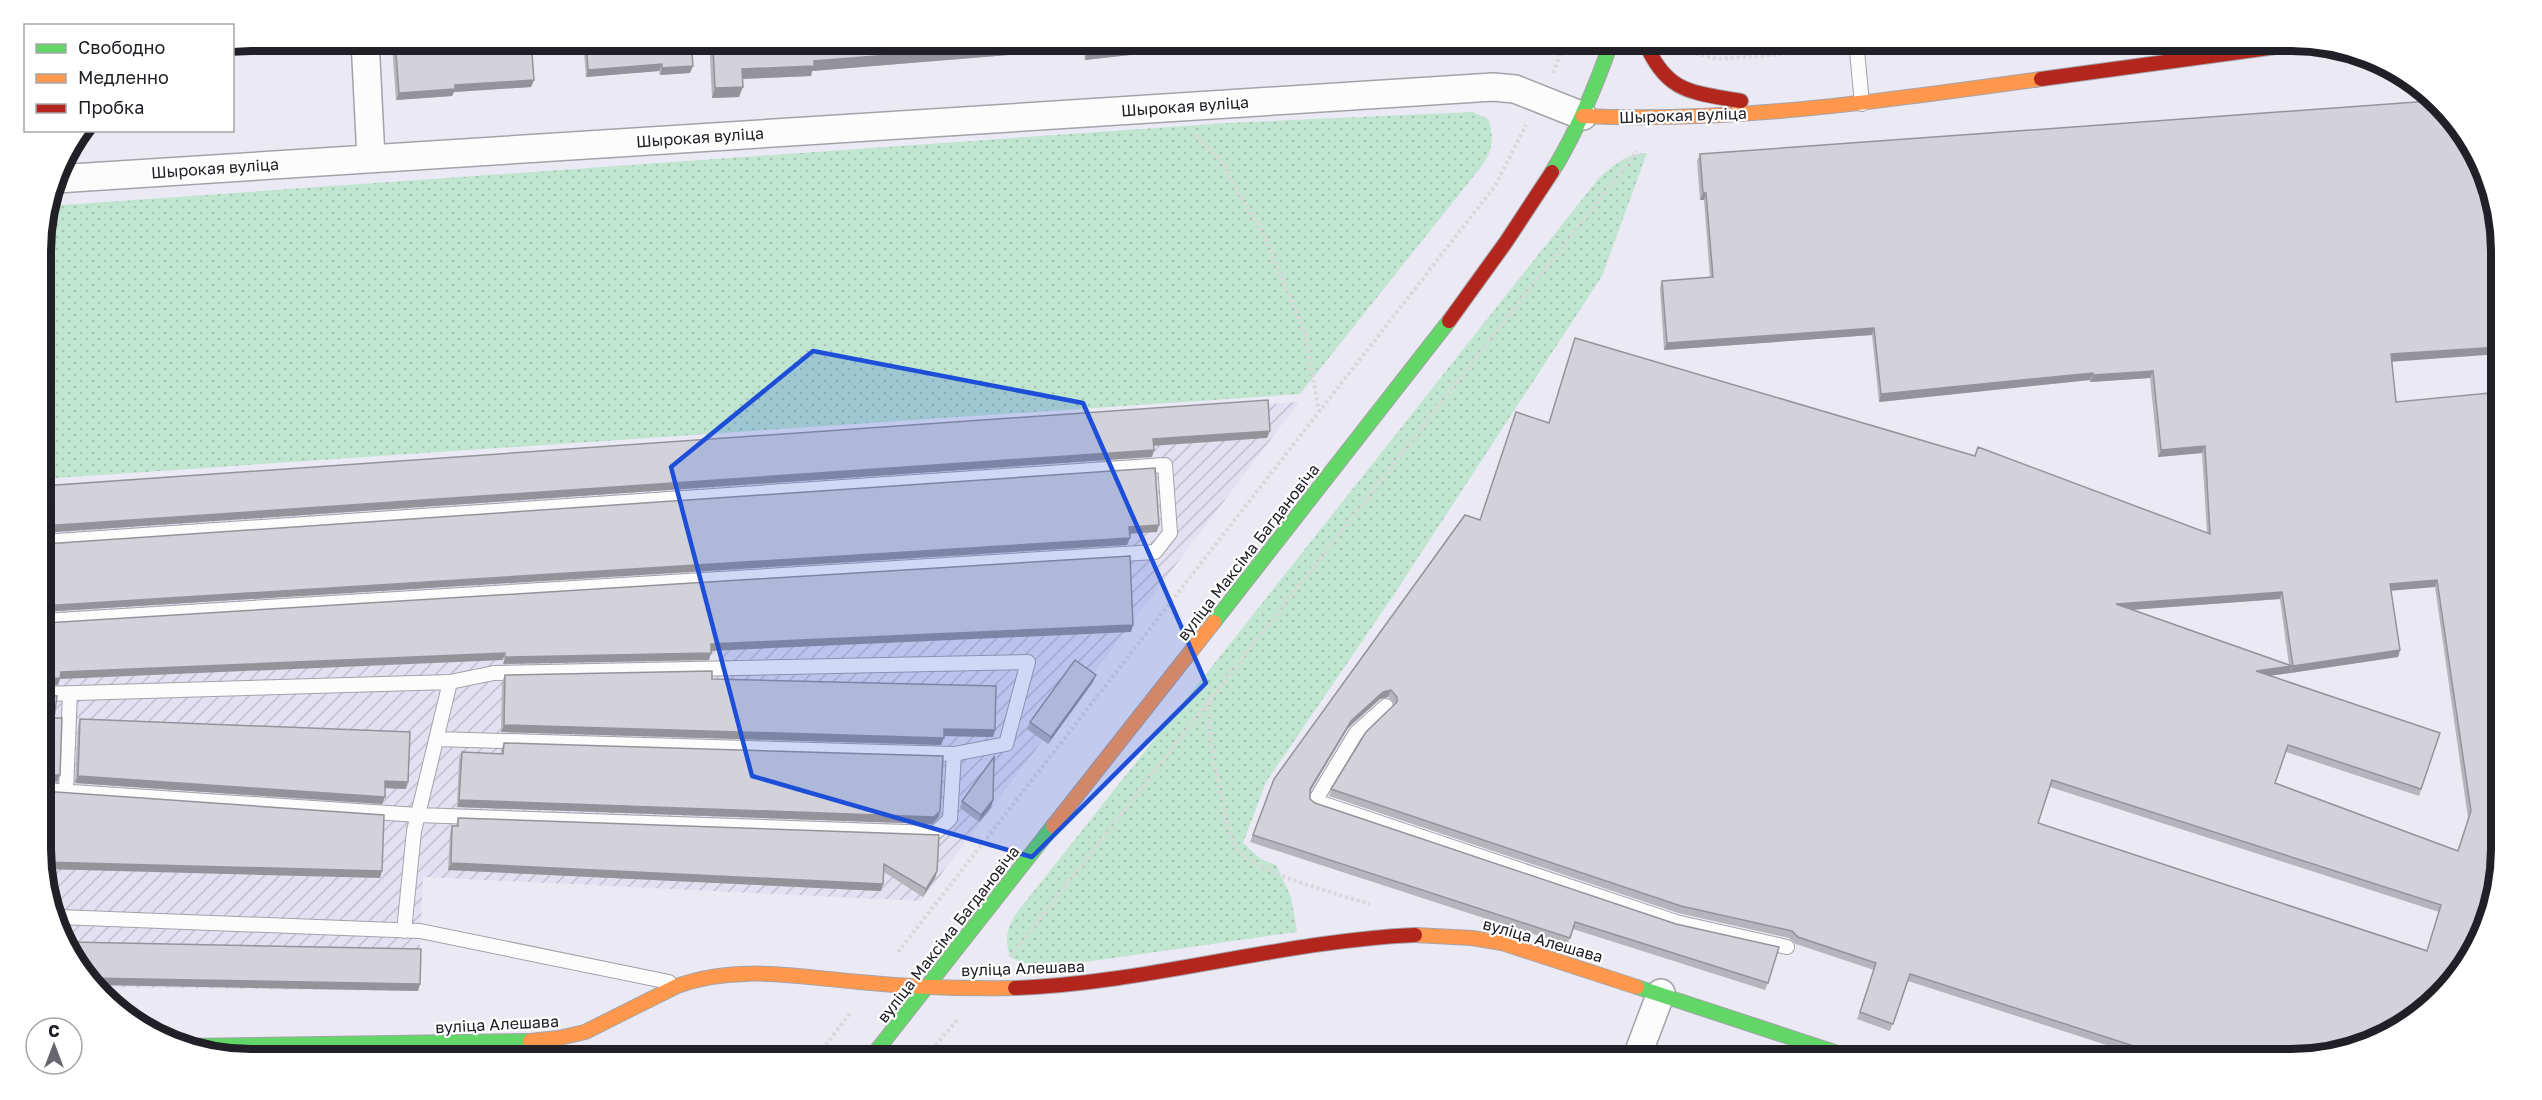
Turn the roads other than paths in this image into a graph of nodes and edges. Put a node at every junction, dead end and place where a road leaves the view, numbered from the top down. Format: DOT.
graph roads {
  1 [pos="366,51"];
  2 [pos="1609,51"];
  3 [pos="1649,51"];
  4 [pos="1858,51"];
  5 [pos="2247,51"];
  6 [pos="1862,104"];
  7 [pos="1784,110"];
  8 [pos="1583,116"];
  9 [pos="371,158"];
  10 [pos="65,178"];
  11 [pos="51,542"];
  12 [pos="51,620"];
  13 [pos="450,682"];
  14 [pos="70,693"];
  15 [pos="51,694"];
  16 [pos="1386,706"];
  17 [pos="436,739"];
  18 [pos="954,754"];
  19 [pos="51,790"];
  20 [pos="66,791"];
  21 [pos="417,815"];
  22 [pos="63,916"];
  23 [pos="404,931"];
  24 [pos="1787,947"];
  25 [pos="681,985"];
  26 [pos="928,986"];
  27 [pos="1661,993"];
  28 [pos="226,1047"];
  29 [pos="304,1049"];
  30 [pos="453,1049"];
  31 [pos="878,1049"];
  32 [pos="1640,1049"];
  33 [pos="1826,1049"];
  1 -- 9 [label="street"];
  2 -- 8 [label="main road, вуліца Максіма Багдановіча"];
  3 -- 7 [label="main road"];
  4 -- 6 [label="lane"];
  5 -- 6 [label="main road, Шырокая вуліца"];
  6 -- 7 [label="main road, Шырокая вуліца"];
  7 -- 8 [label="main road, Шырокая вуліца"];
  8 -- 9 [label="street, Шырокая вуліца"];
  8 -- 26 [label="main road, вуліца Максіма Багдановіча"];
  9 -- 10 [label="street, Шырокая вуліца"];
  11 -- 12 [label="lane"];
  13 -- 14 [label="lane"];
  13 -- 17 [label="lane"];
  13 -- 18 [label="lane"];
  14 -- 15 [label="lane"];
  14 -- 20 [label="lane"];
  16 -- 24 [label="lane"];
  17 -- 18 [label="lane"];
  17 -- 21 [label="lane"];
  18 -- 21 [label="lane"];
  19 -- 20 [label="lane"];
  20 -- 21 [label="lane"];
  21 -- 23 [label="lane"];
  22 -- 23 [label="lane"];
  23 -- 25 [label="lane"];
  25 -- 26 [label="main road, вуліца Алешава"];
  25 -- 30 [label="main road, вуліца Алешава"];
  26 -- 27 [label="main road, вуліца Алешава"];
  26 -- 31 [label="main road, вуліца Максіма Багдановіча"];
  27 -- 32 [label="street"];
  27 -- 33 [label="main road, вуліца Алешава"];
  28 -- 29 [label="main road, вуліца Алешава"];
}
